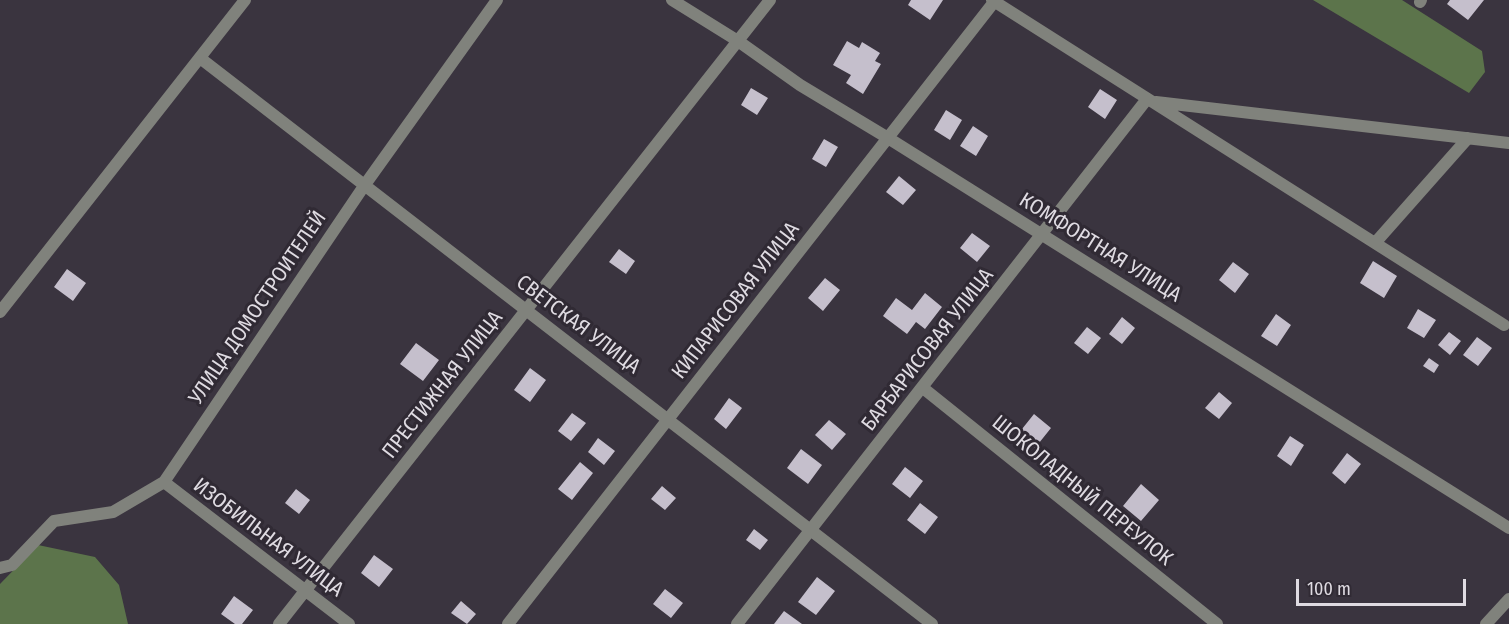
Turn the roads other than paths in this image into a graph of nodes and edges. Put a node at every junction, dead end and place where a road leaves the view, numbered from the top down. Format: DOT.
graph roads {
  1 [pos="245,0"];
  2 [pos="496,0"];
  3 [pos="672,0"];
  4 [pos="770,0"];
  5 [pos="993,1"];
  6 [pos="738,41"];
  7 [pos="200,58"];
  8 [pos="1150,100"];
  9 [pos="888,138"];
  10 [pos="1468,138"];
  11 [pos="1509,143"];
  12 [pos="364,186"];
  13 [pos="1043,235"];
  14 [pos="1375,243"];
  15 [pos="527,310"];
  16 [pos="0,312"];
  17 [pos="1504,325"];
  18 [pos="923,388"];
  19 [pos="669,419"];
  20 [pos="164,482"];
  21 [pos="1509,528"];
  22 [pos="811,530"];
  23 [pos="0,568"];
  24 [pos="305,590"];
  25 [pos="1509,599"];
  26 [pos="279,624"];
  27 [pos="349,624"];
  28 [pos="508,624"];
  29 [pos="737,624"];
  30 [pos="932,624"];
  31 [pos="1217,624"];
  32 [pos="1486,624"];
  1 -- 7 [label="street"];
  2 -- 12 [label="street, УЛИЦА ДОМОСТРОИТЕЛЕЙ"];
  3 -- 6 [label="street, КОМФОРТНАЯ УЛИЦА"];
  4 -- 6 [label="street, ПРЕСТИЖНАЯ УЛИЦА"];
  5 -- 8 [label="street"];
  5 -- 9 [label="street, КИПАРИСОВАЯ УЛИЦА"];
  6 -- 9 [label="street, КОМФОРТНАЯ УЛИЦА"];
  6 -- 15 [label="street, ПРЕСТИЖНАЯ УЛИЦА"];
  7 -- 12 [label="street, СВЕТСКАЯ УЛИЦА"];
  7 -- 16 [label="street"];
  8 -- 10 [label="street"];
  8 -- 13 [label="street, БАРБАРИСОВАЯ УЛИЦА"];
  8 -- 14 [label="street"];
  9 -- 13 [label="street, КОМФОРТНАЯ УЛИЦА"];
  9 -- 19 [label="street, КИПАРИСОВАЯ УЛИЦА"];
  10 -- 11 [label="street"];
  10 -- 14 [label="street"];
  12 -- 15 [label="street, СВЕТСКАЯ УЛИЦА"];
  12 -- 20 [label="street, УЛИЦА ДОМОСТРОИТЕЛЕЙ"];
  13 -- 18 [label="street, БАРБАРИСОВАЯ УЛИЦА"];
  13 -- 21 [label="street, КОМФОРТНАЯ УЛИЦА"];
  14 -- 17 [label="street"];
  15 -- 19 [label="street, СВЕТСКАЯ УЛИЦА"];
  15 -- 24 [label="street, ПРЕСТИЖНАЯ УЛИЦА"];
  18 -- 22 [label="street, БАРБАРИСОВАЯ УЛИЦА"];
  18 -- 31 [label="street, ШОКОЛАДНЫЙ ПЕРЕУЛОК"];
  19 -- 22 [label="street, СВЕТСКАЯ УЛИЦА"];
  19 -- 28 [label="street, КИПАРИСОВАЯ УЛИЦА"];
  20 -- 23 [label="street, УЛИЦА ДОМОСТРОИТЕЛЕЙ"];
  20 -- 24 [label="street, ИЗОБИЛЬНАЯ УЛИЦА"];
  22 -- 29 [label="street, БАРБАРИСОВАЯ УЛИЦА"];
  22 -- 30 [label="street, СВЕТСКАЯ УЛИЦА"];
  24 -- 26 [label="street, ПРЕСТИЖНАЯ УЛИЦА"];
  24 -- 27 [label="street, ИЗОБИЛЬНАЯ УЛИЦА"];
  25 -- 32 [label="street"];
}
